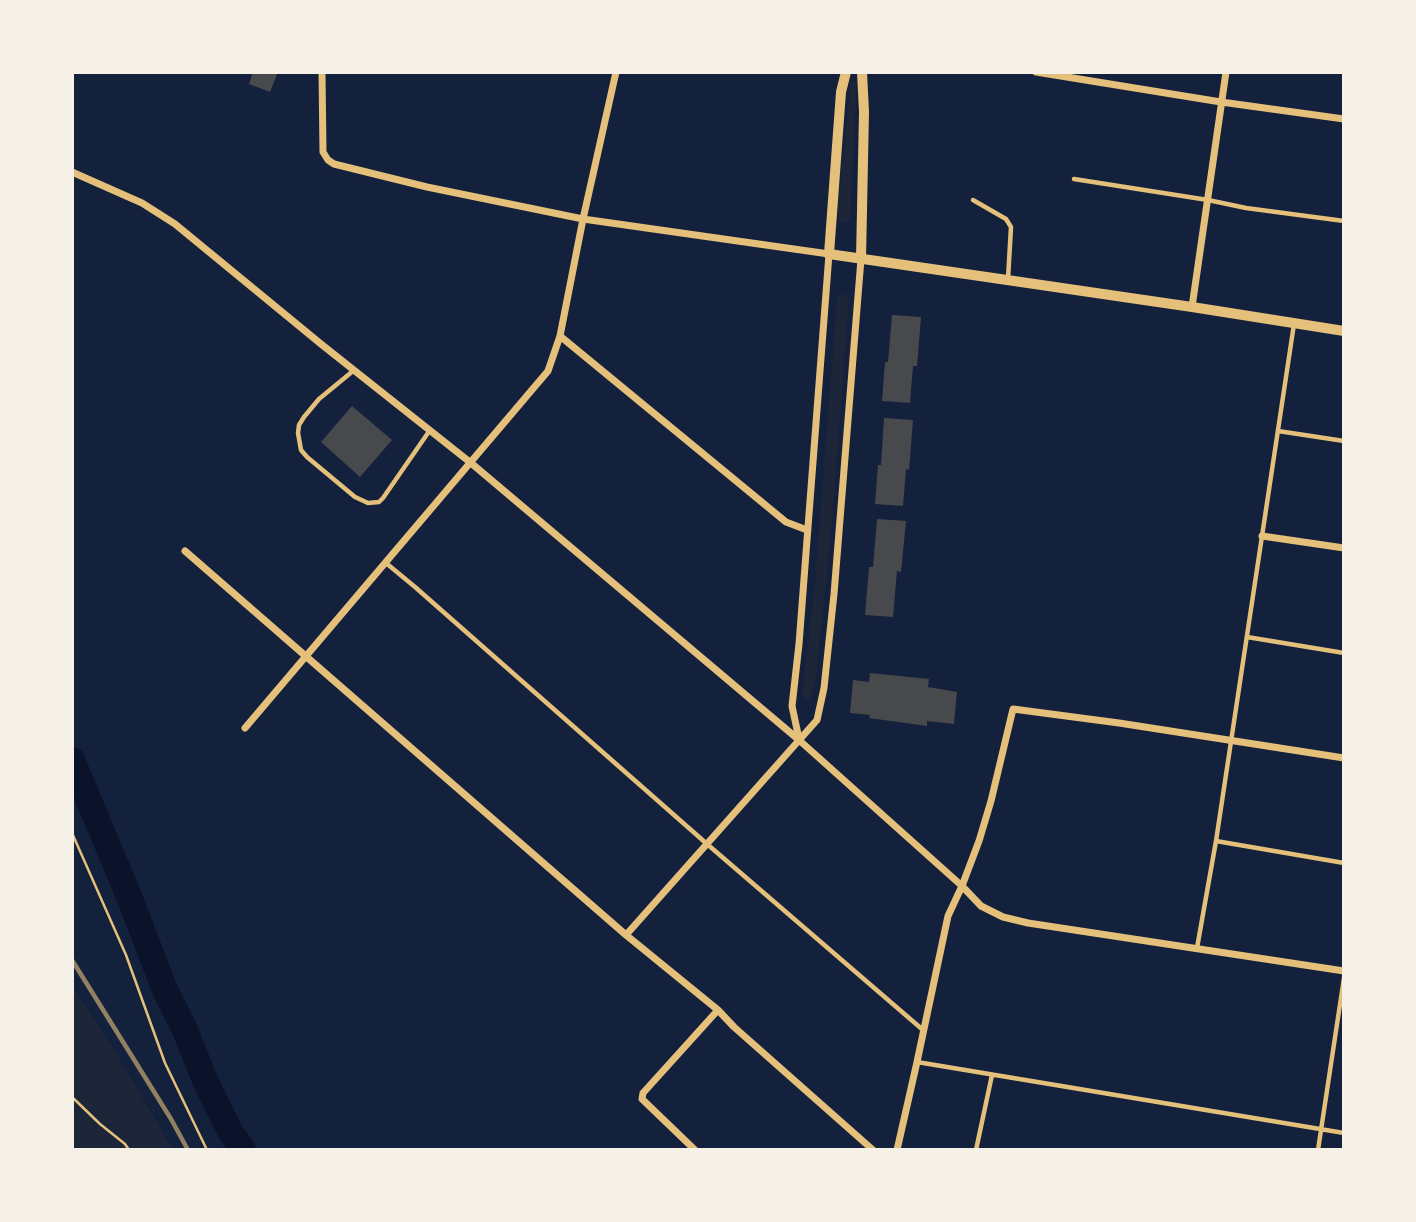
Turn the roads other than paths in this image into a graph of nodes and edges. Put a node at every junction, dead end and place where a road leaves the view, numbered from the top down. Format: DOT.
graph roads {
  1 [pos="322,72"];
  2 [pos="616,72"];
  3 [pos="846,72"];
  4 [pos="862,72"];
  5 [pos="1035,72"];
  6 [pos="1226,72"];
  7 [pos="1221,102"];
  8 [pos="1344,119"];
  9 [pos="72,172"];
  10 [pos="1074,179"];
  11 [pos="973,200"];
  12 [pos="1208,200"];
  13 [pos="583,219"];
  14 [pos="1344,221"];
  15 [pos="829,254"];
  16 [pos="861,259"];
  17 [pos="1008,280"];
  18 [pos="1192,307"];
  19 [pos="1294,323"];
  20 [pos="1344,331"];
  21 [pos="560,335"];
  22 [pos="354,370"];
  23 [pos="430,430"];
  24 [pos="1278,431"];
  25 [pos="1344,441"];
  26 [pos="471,463"];
  27 [pos="807,530"];
  28 [pos="1262,536"];
  29 [pos="1344,548"];
  30 [pos="185,551"];
  31 [pos="385,563"];
  32 [pos="1247,637"];
  33 [pos="1344,653"];
  34 [pos="306,657"];
  35 [pos="245,728"];
  36 [pos="799,740"];
  37 [pos="1231,740"];
  38 [pos="1344,758"];
  39 [pos="1216,841"];
  40 [pos="708,844"];
  41 [pos="1344,863"];
  42 [pos="962,887"];
  43 [pos="626,935"];
  44 [pos="1197,949"];
  45 [pos="1344,971"];
  46 [pos="1344,978"];
  47 [pos="718,1010"];
  48 [pos="924,1031"];
  49 [pos="918,1062"];
  50 [pos="992,1075"];
  51 [pos="1321,1129"];
  52 [pos="1344,1133"];
  53 [pos="695,1150"];
  54 [pos="873,1150"];
  55 [pos="897,1150"];
  56 [pos="976,1150"];
  57 [pos="1318,1150"];
  1 -- 13 [label="street"];
  2 -- 13 [label="street"];
  3 -- 15 [label="street"];
  4 -- 16 [label="street"];
  5 -- 7 [label="street"];
  6 -- 7 [label="street"];
  7 -- 8 [label="street"];
  7 -- 12 [label="street"];
  9 -- 22 [label="street"];
  10 -- 12 [label="lane"];
  11 -- 17 [label="lane"];
  12 -- 14 [label="lane"];
  12 -- 18 [label="street"];
  13 -- 15 [label="street"];
  13 -- 21 [label="street"];
  15 -- 16 [label="street"];
  15 -- 27 [label="street"];
  16 -- 17 [label="street"];
  16 -- 36 [label="street"];
  17 -- 18 [label="street"];
  18 -- 19 [label="street"];
  19 -- 20 [label="street"];
  19 -- 24 [label="lane"];
  21 -- 26 [label="street"];
  21 -- 27 [label="street"];
  22 -- 23 [label="street"];
  22 -- 23 [label="lane"];
  23 -- 26 [label="street"];
  24 -- 25 [label="lane"];
  24 -- 28 [label="lane"];
  26 -- 31 [label="street"];
  26 -- 36 [label="street"];
  27 -- 36 [label="street"];
  28 -- 29 [label="street"];
  28 -- 32 [label="lane"];
  30 -- 34 [label="street"];
  31 -- 34 [label="street"];
  31 -- 40 [label="lane"];
  32 -- 33 [label="lane"];
  32 -- 37 [label="lane"];
  34 -- 35 [label="street"];
  34 -- 43 [label="street"];
  36 -- 40 [label="street"];
  36 -- 42 [label="street"];
  37 -- 38 [label="street"];
  37 -- 39 [label="lane"];
  37 -- 42 [label="street"];
  39 -- 41 [label="lane"];
  39 -- 44 [label="lane"];
  40 -- 43 [label="street"];
  40 -- 48 [label="lane"];
  42 -- 44 [label="street"];
  42 -- 48 [label="street"];
  43 -- 47 [label="street"];
  44 -- 45 [label="street"];
  46 -- 51 [label="lane"];
  47 -- 53 [label="street"];
  47 -- 54 [label="street"];
  48 -- 49 [label="street"];
  49 -- 50 [label="lane"];
  49 -- 55 [label="street"];
  50 -- 51 [label="lane"];
  50 -- 56 [label="lane"];
  51 -- 52 [label="lane"];
  51 -- 57 [label="lane"];
}
